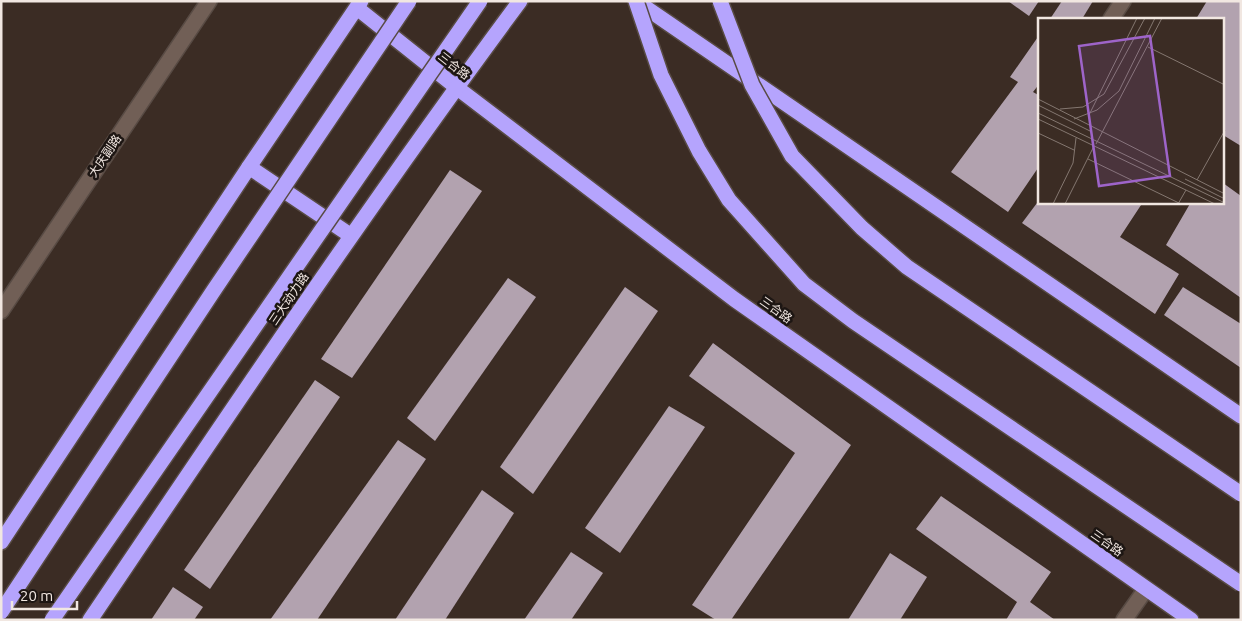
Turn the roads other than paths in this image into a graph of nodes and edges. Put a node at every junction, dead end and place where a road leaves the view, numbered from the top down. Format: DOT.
graph roads {
  1 [pos="209,1"];
  2 [pos="410,1"];
  3 [pos="480,1"];
  4 [pos="520,1"];
  5 [pos="636,1"];
  6 [pos="720,1"];
  7 [pos="1123,1"];
  8 [pos="359,4"];
  9 [pos="1112,18"];
  10 [pos="456,87"];
  11 [pos="249,167"];
  12 [pos="350,235"];
  13 [pos="1,311"];
  14 [pos="1241,416"];
  15 [pos="1241,494"];
  16 [pos="1,542"];
  17 [pos="1241,584"];
  18 [pos="1146,589"];
  19 [pos="1,612"];
  20 [pos="52,620"];
  21 [pos="90,620"];
  22 [pos="1124,620"];
  23 [pos="1190,620"];
  1 -- 13 [label="street, 大庆副路"];
  2 -- 19 [label="highway, bridge"];
  3 -- 20 [label="highway, bridge"];
  4 -- 10 [label="highway, 三大动力路"];
  5 -- 14 [label="highway"];
  5 -- 17 [label="highway, bridge"];
  6 -- 15 [label="highway, bridge"];
  7 -- 9 [label="street"];
  8 -- 10 [label="highway, 三合路"];
  8 -- 11 [label="highway"];
  10 -- 12 [label="highway, 三大动力路"];
  10 -- 18 [label="highway, 三合路"];
  11 -- 12 [label="highway"];
  11 -- 16 [label="highway"];
  12 -- 21 [label="highway, 三大动力路"];
  18 -- 22 [label="street"];
  18 -- 23 [label="highway, 三合路"];
}
